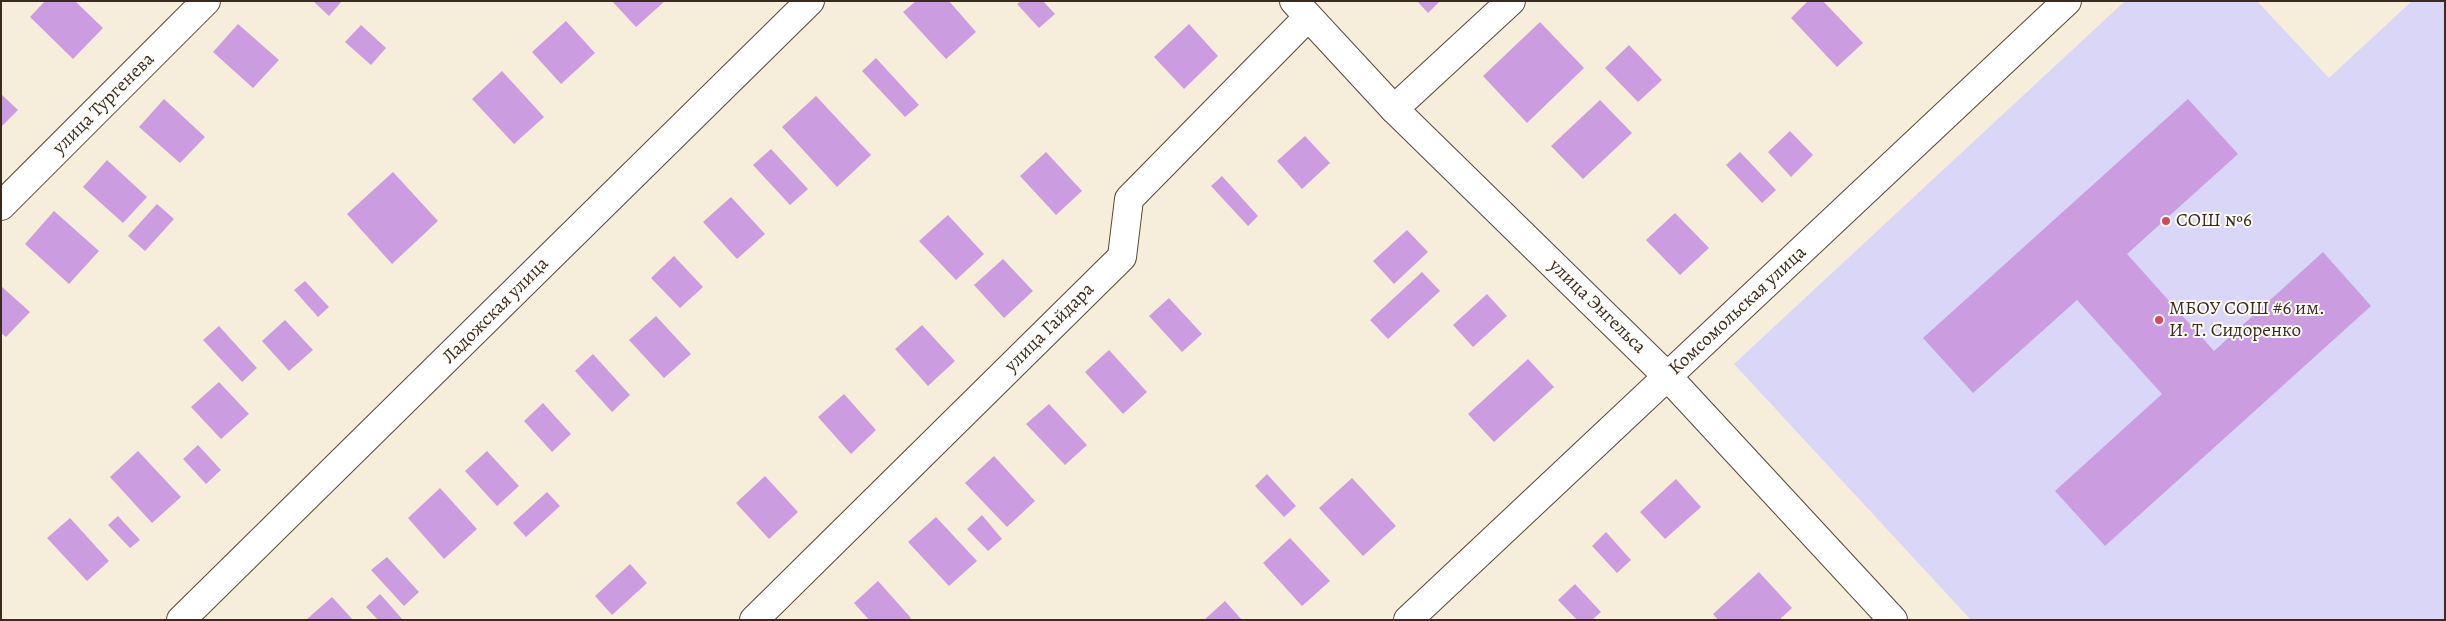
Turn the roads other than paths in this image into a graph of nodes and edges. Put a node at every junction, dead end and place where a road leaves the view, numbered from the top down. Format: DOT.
graph roads {
  1 [pos="206,1"];
  2 [pos="810,1"];
  3 [pos="1511,1"];
  4 [pos="2067,1"];
  5 [pos="1301,9"];
  6 [pos="1394,109"];
  7 [pos="1,206"];
  8 [pos="1668,377"];
  9 [pos="181,620"];
  10 [pos="754,620"];
  11 [pos="1408,620"];
  12 [pos="1893,620"];
  1 -- 7 [label="street, улица Тургенева"];
  2 -- 9 [label="street, Ладожская улица"];
  3 -- 6 [label="street"];
  4 -- 8 [label="street, Комсомольская улица"];
  5 -- 6 [label="street, улица Энгельса"];
  5 -- 10 [label="street, улица Гайдара"];
  6 -- 8 [label="street, улица Энгельса"];
  8 -- 11 [label="street, Комсомольская улица"];
  8 -- 12 [label="street, улица Энгельса"];
}
